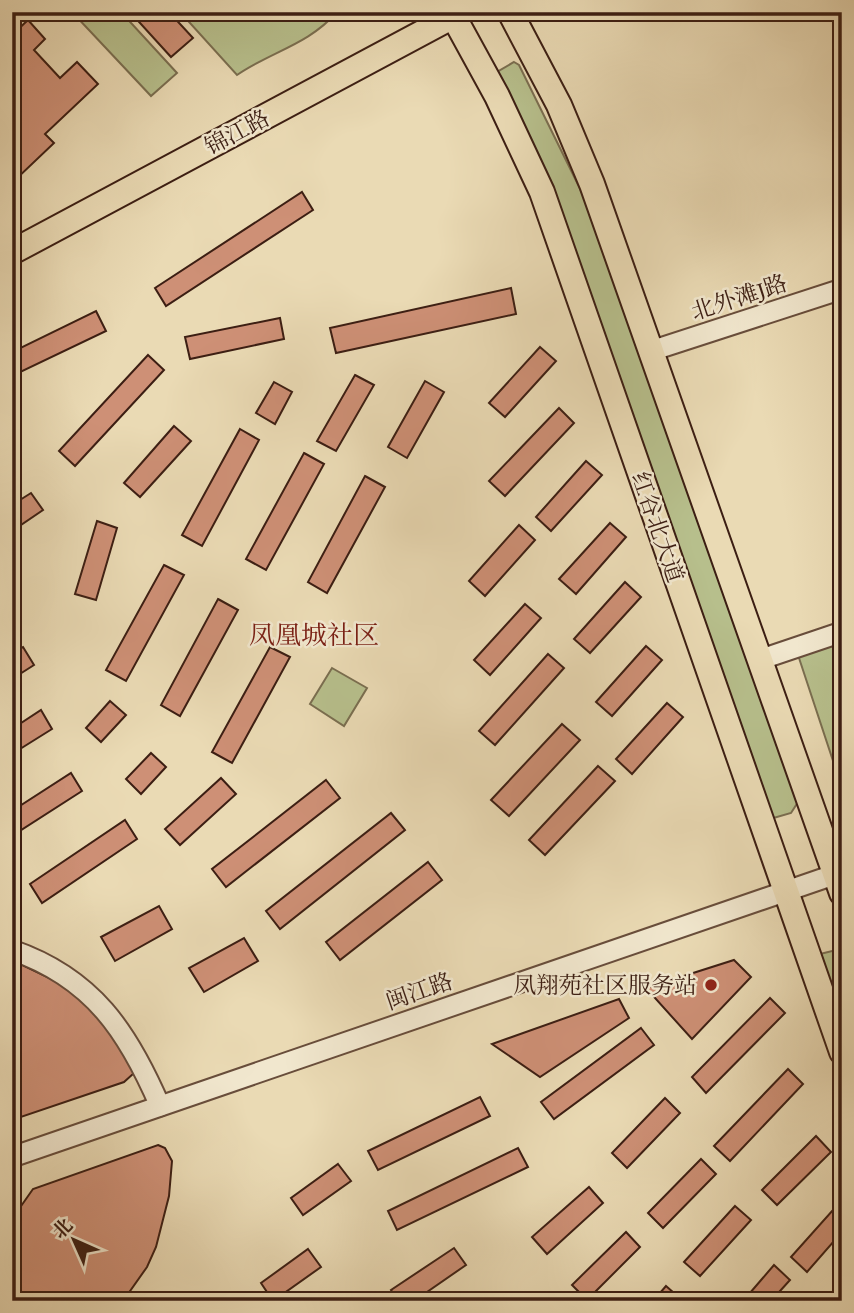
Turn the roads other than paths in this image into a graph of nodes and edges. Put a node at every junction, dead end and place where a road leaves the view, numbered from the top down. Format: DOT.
graph roads {
  1 [pos="494,12"];
  2 [pos="510,12"];
  3 [pos="455,14"];
  4 [pos="592,184"];
  5 [pos="12,252"];
  6 [pos="842,289"];
  7 [pos="651,351"];
  8 [pos="842,632"];
  9 [pos="759,660"];
  10 [pos="840,880"];
  11 [pos="785,891"];
  12 [pos="12,950"];
  13 [pos="842,1052"];
  14 [pos="160,1106"];
  15 [pos="12,1157"];
  1 -- 4 [label="main road"];
  2 -- 4 [label="main road"];
  3 -- 5 [label="main road, 锦江路"];
  3 -- 11 [label="main road, 红谷北大道"];
  4 -- 7 [label="main road"];
  6 -- 7 [label="street, 北外滩J路"];
  7 -- 9 [label="main road"];
  8 -- 9 [label="street"];
  9 -- 10 [label="main road"];
  10 -- 11 [label="street, 闽江路"];
  11 -- 13 [label="main road, 红谷北大道"];
  11 -- 14 [label="street, 闽江路"];
  12 -- 14 [label="street"];
  14 -- 15 [label="street, 闽江路"];
}
